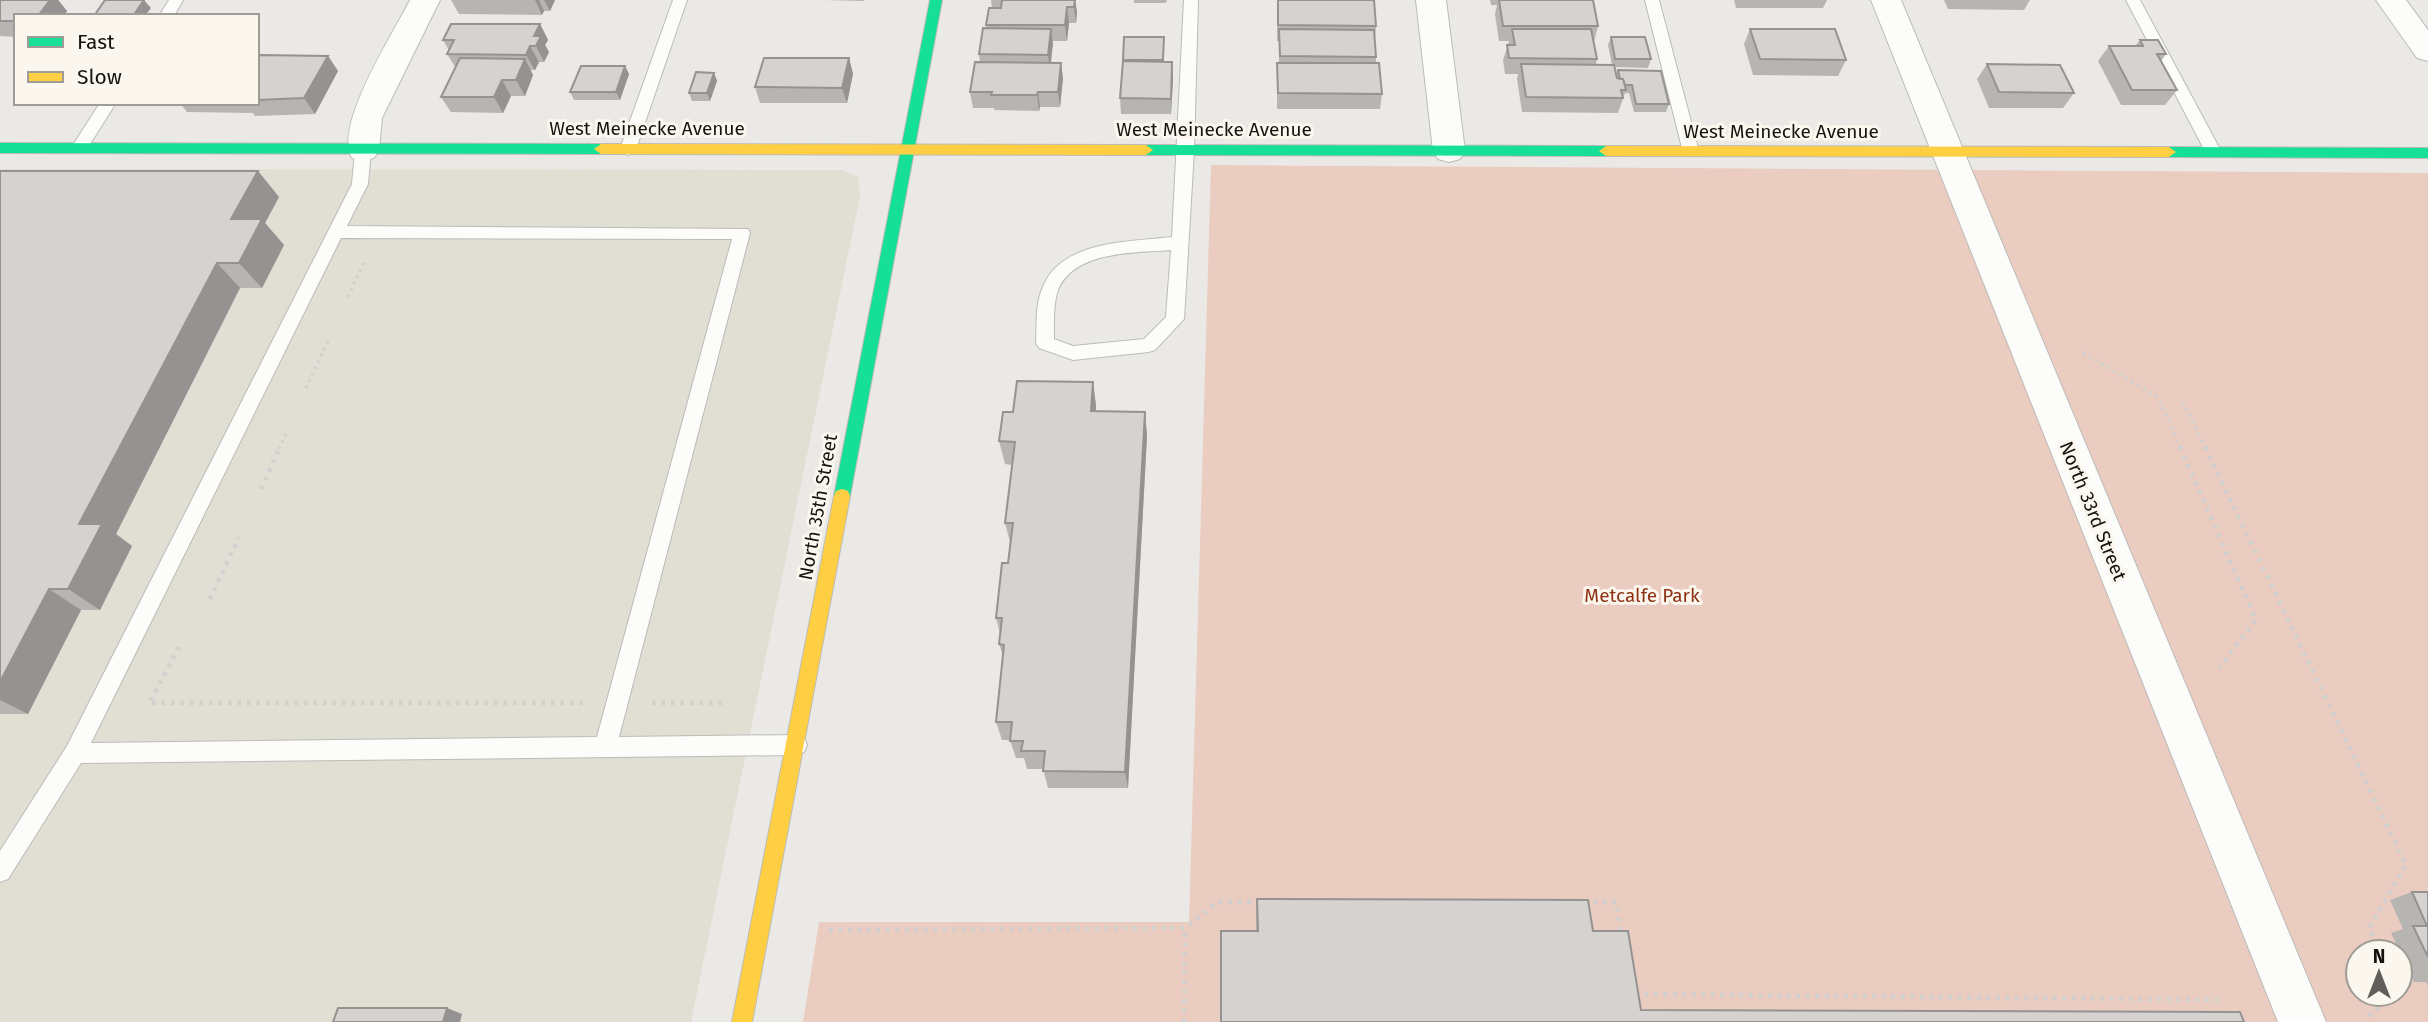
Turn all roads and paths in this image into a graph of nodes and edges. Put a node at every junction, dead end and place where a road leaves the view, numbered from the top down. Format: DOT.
graph roads {
  1 [pos="425,0"];
  2 [pos="680,0"];
  3 [pos="936,0"];
  4 [pos="1191,0"];
  5 [pos="1431,0"];
  6 [pos="1652,0"];
  7 [pos="1886,0"];
  8 [pos="2133,0"];
  9 [pos="2391,0"];
  10 [pos="2428,51"];
  11 [pos="107,105"];
  12 [pos="0,148"];
  13 [pos="79,148"];
  14 [pos="906,148"];
  15 [pos="628,149"];
  16 [pos="363,150"];
  17 [pos="1186,150"];
  18 [pos="1449,151"];
  19 [pos="1691,152"];
  20 [pos="1945,152"];
  21 [pos="2214,153"];
  22 [pos="2428,153"];
  23 [pos="338,232"];
  24 [pos="1179,243"];
  25 [pos="368,255"];
  26 [pos="348,297"];
  27 [pos="329,339"];
  28 [pos="2083,353"];
  29 [pos="306,388"];
  30 [pos="2183,402"];
  31 [pos="287,432"];
  32 [pos="261,489"];
  33 [pos="239,537"];
  34 [pos="210,599"];
  35 [pos="179,647"];
  36 [pos="2219,668"];
  37 [pos="617,703"];
  38 [pos="724,703"];
  39 [pos="796,745"];
  40 [pos="605,748"];
  41 [pos="75,753"];
  42 [pos="0,871"];
  43 [pos="1273,902"];
  44 [pos="1574,902"];
  45 [pos="1185,928"];
  46 [pos="829,930"];
  47 [pos="2373,938"];
  48 [pos="1622,942"];
  49 [pos="1629,981"];
  50 [pos="2223,1000"];
  51 [pos="2378,1008"];
  52 [pos="2369,1016"];
  53 [pos="742,1022"];
  54 [pos="1184,1022"];
  55 [pos="2302,1022"];
  1 -- 16 [label="street"];
  2 -- 15 [label="lane"];
  3 -- 14 [label="street, North 35th Street"];
  4 -- 17 [label="lane"];
  5 -- 18 [label="street"];
  6 -- 19 [label="lane"];
  7 -- 20 [label="street, North 33rd Street"];
  8 -- 21 [label="lane"];
  9 -- 10 [label="street"];
  11 -- 13 [label="lane"];
  12 -- 13 [label="street, West Meinecke Avenue"];
  13 -- 16 [label="street, West Meinecke Avenue"];
  14 -- 15 [label="street, West Meinecke Avenue"];
  14 -- 17 [label="street, West Meinecke Avenue"];
  14 -- 39 [label="street, North 35th Street"];
  15 -- 16 [label="street, West Meinecke Avenue"];
  16 -- 23 [label="lane"];
  17 -- 18 [label="street, West Meinecke Avenue"];
  17 -- 24 [label="lane"];
  18 -- 19 [label="street, West Meinecke Avenue"];
  19 -- 20 [label="street, West Meinecke Avenue"];
  20 -- 21 [label="street, West Meinecke Avenue"];
  20 -- 55 [label="street, North 33rd Street"];
  21 -- 22 [label="street, West Meinecke Avenue"];
  23 -- 37 [label="lane"];
  23 -- 41 [label="lane"];
  24 -- 24 [label="lane"];
  25 -- 26 [label="path"];
  27 -- 29 [label="path"];
  28 -- 36 [label="path"];
  30 -- 47 [label="path"];
  31 -- 32 [label="path"];
  33 -- 34 [label="path"];
  35 -- 37 [label="path"];
  37 -- 38 [label="path"];
  37 -- 40 [label="lane"];
  39 -- 40 [label="lane"];
  39 -- 53 [label="street, North 35th Street"];
  40 -- 41 [label="lane"];
  41 -- 42 [label="lane"];
  43 -- 45 [label="path"];
  44 -- 48 [label="path"];
  45 -- 46 [label="path"];
  45 -- 54 [label="path"];
  49 -- 50 [label="path"];
  51 -- 52 [label="path"];
}
